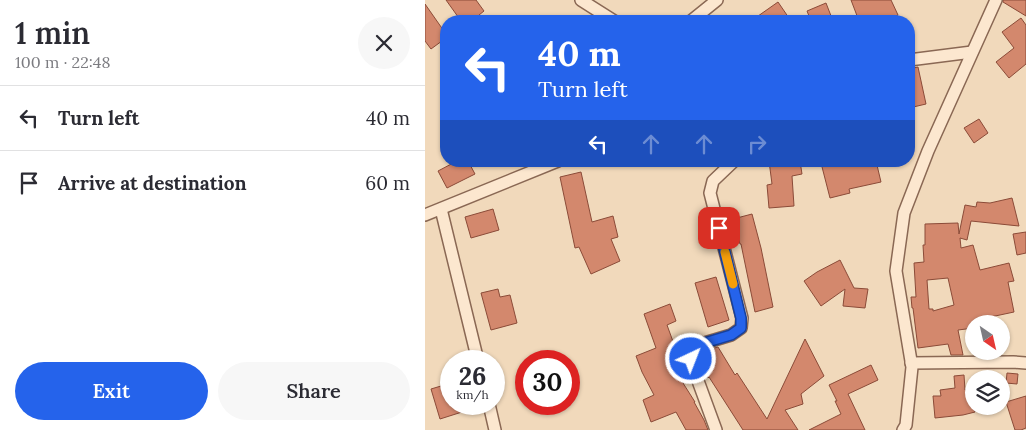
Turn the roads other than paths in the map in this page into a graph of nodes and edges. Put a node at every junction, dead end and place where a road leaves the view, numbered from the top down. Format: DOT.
graph roads {
  1 [pos="581,0"];
  2 [pos="717,0"];
  3 [pos="996,0"];
  4 [pos="605,15"];
  5 [pos="698,15"];
  6 [pos="972,52"];
  7 [pos="915,59"];
  8 [pos="543,167"];
  9 [pos="728,167"];
  10 [pos="441,209"];
  11 [pos="425,215"];
  12 [pos="476,350"];
  13 [pos="1026,363"];
  14 [pos="911,364"];
  15 [pos="492,415"];
  16 [pos="495,430"];
  17 [pos="716,430"];
  18 [pos="903,430"];
  1 -- 4 [label="street"];
  2 -- 5 [label="street"];
  3 -- 6 [label="street"];
  6 -- 7 [label="street"];
  6 -- 14 [label="street"];
  8 -- 10 [label="street"];
  9 -- 17 [label="street"];
  10 -- 11 [label="street"];
  10 -- 12 [label="street"];
  13 -- 14 [label="street"];
  14 -- 18 [label="street"];
  15 -- 16 [label="street"];
}
